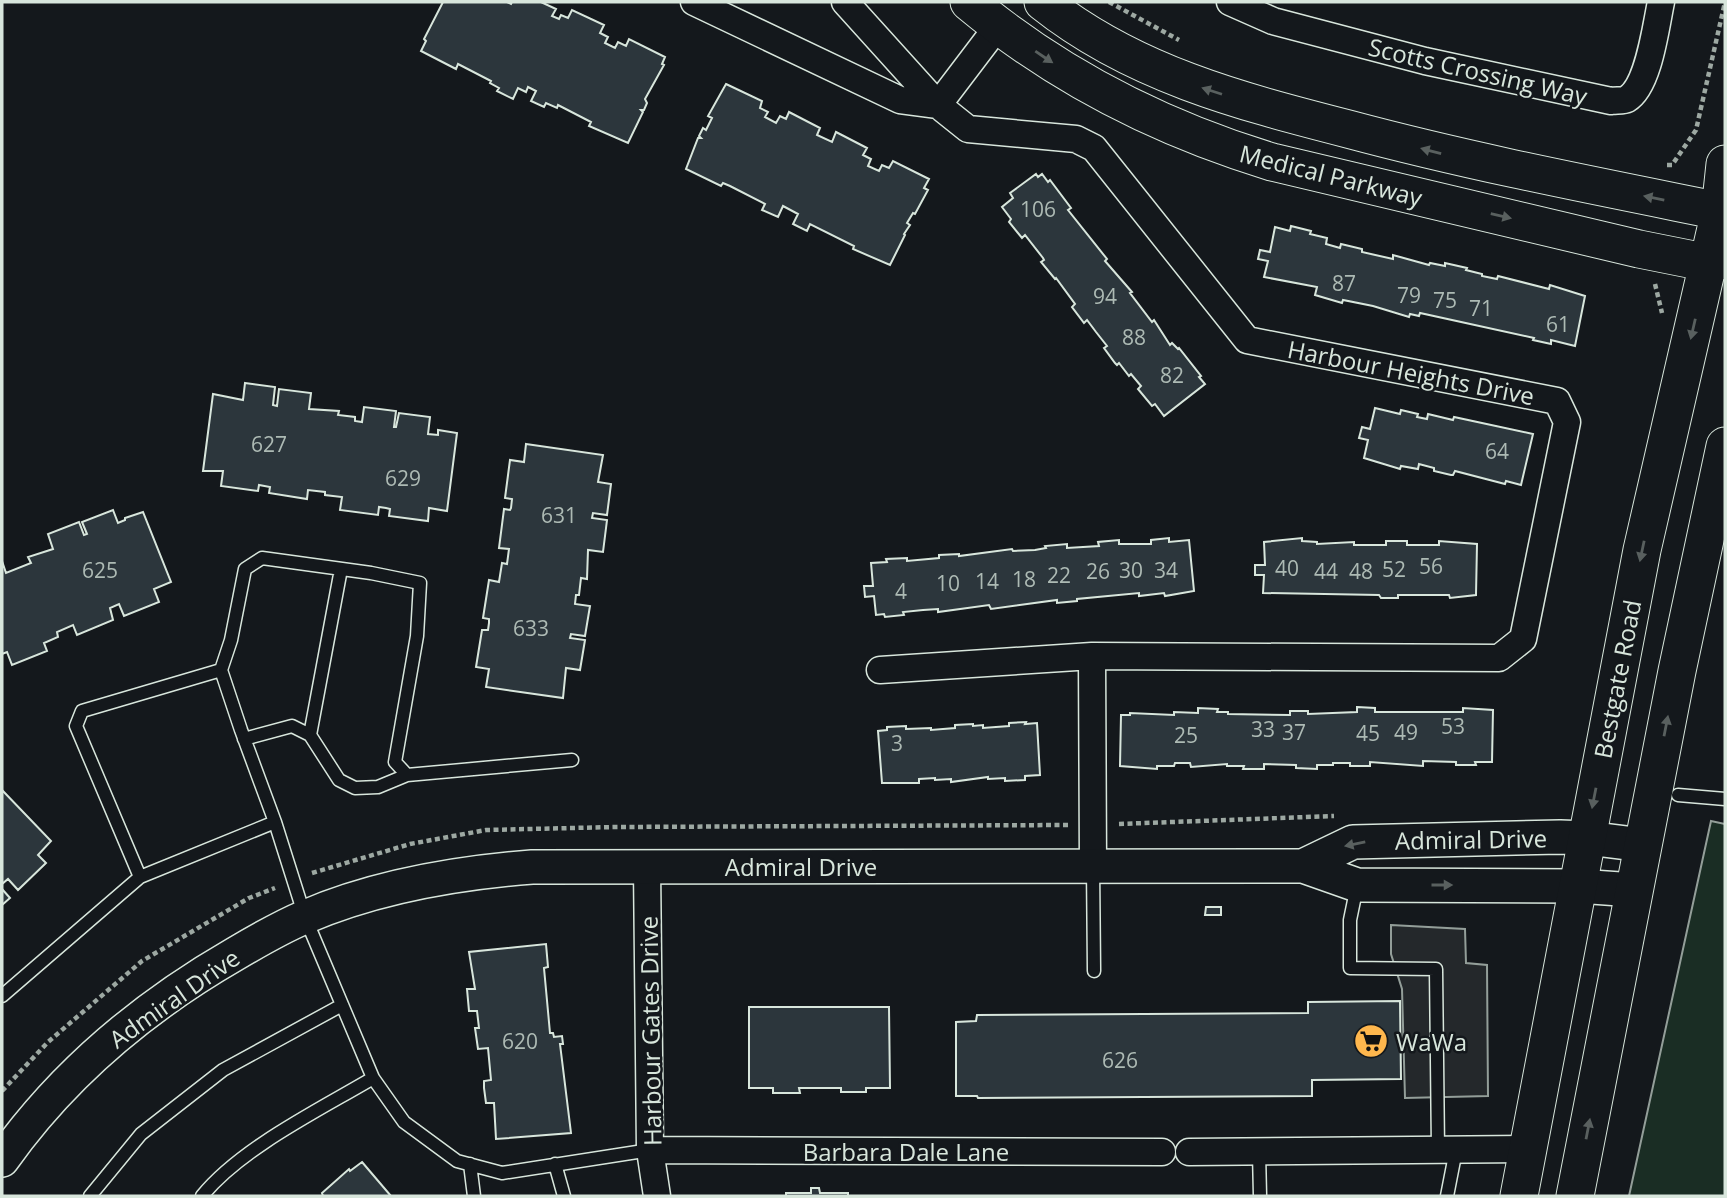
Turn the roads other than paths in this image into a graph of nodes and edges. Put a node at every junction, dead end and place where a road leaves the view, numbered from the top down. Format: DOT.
graph roads {
  1 [pos="694,2"];
  2 [pos="845,2"];
  3 [pos="969,2"];
  4 [pos="1043,2"];
  5 [pos="1230,2"];
  6 [pos="1661,2"];
  7 [pos="998,26"];
  8 [pos="938,105"];
  9 [pos="1725,164"];
  10 [pos="1723,213"];
  11 [pos="1717,261"];
  12 [pos="1725,446"];
  13 [pos="341,569"];
  14 [pos="1092,656"];
  15 [pos="222,670"];
  16 [pos="880,670"];
  17 [pos="310,735"];
  18 [pos="244,739"];
  19 [pos="572,760"];
  20 [pos="407,775"];
  21 [pos="1678,795"];
  22 [pos="1725,799"];
  23 [pos="275,822"];
  24 [pos="1587,838"];
  25 [pos="1643,845"];
  26 [pos="647,866"];
  27 [pos="1093,866"];
  28 [pos="1303,866"];
  29 [pos="140,877"];
  30 [pos="1357,885"];
  31 [pos="1578,886"];
  32 [pos="1634,890"];
  33 [pos="305,917"];
  34 [pos="1094,971"];
  35 [pos="2,996"];
  36 [pos="342,1005"];
  37 [pos="373,1078"];
  38 [pos="1528,1149"];
  39 [pos="650,1150"];
  40 [pos="1447,1150"];
  41 [pos="1189,1152"];
  42 [pos="1259,1152"];
  43 [pos="1162,1153"];
  44 [pos="2,1160"];
  45 [pos="470,1164"];
  46 [pos="555,1164"];
  47 [pos="90,1196"];
  48 [pos="202,1196"];
  49 [pos="474,1196"];
  50 [pos="564,1196"];
  51 [pos="657,1196"];
  52 [pos="1259,1196"];
  53 [pos="1447,1196"];
  54 [pos="1519,1196"];
  55 [pos="1575,1196"];
  1 -- 8 [label="street"];
  2 -- 8 [label="street"];
  3 -- 7 [label="main road, Medical Parkway"];
  10 -- 4 [label="main road, Medical Parkway, one-way"];
  5 -- 6 [label="street, Scotts Crossing Way"];
  7 -- 8 [label="street"];
  7 -- 11 [label="main road, Medical Parkway, one-way"];
  8 -- 14 [label="street, Harbour Heights Drive"];
  9 -- 10 [label="main road, Bestgate Road"];
  10 -- 11 [label="main road, Bestgate Road"];
  11 -- 24 [label="main road, Bestgate Road, one-way"];
  25 -- 12 [label="main road, one-way"];
  13 -- 15 [label="lane"];
  13 -- 17 [label="lane"];
  13 -- 20 [label="lane"];
  14 -- 16 [label="street, Harbour Heights Drive"];
  14 -- 27 [label="street"];
  15 -- 18 [label="lane"];
  15 -- 29 [label="lane"];
  17 -- 18 [label="lane"];
  17 -- 20 [label="lane"];
  18 -- 23 [label="lane"];
  19 -- 20 [label="lane"];
  21 -- 22 [label="lane"];
  23 -- 29 [label="lane"];
  23 -- 33 [label="lane"];
  24 -- 25 [label="street, Admiral Drive"];
  24 -- 28 [label="street, Admiral Drive, one-way"];
  24 -- 31 [label="main road, Bestgate Road"];
  25 -- 32 [label="main road"];
  26 -- 27 [label="street, Admiral Drive"];
  26 -- 33 [label="street, Admiral Drive"];
  26 -- 39 [label="street, Harbour Gates Drive"];
  27 -- 28 [label="street, Admiral Drive"];
  27 -- 34 [label="lane"];
  28 -- 30 [label="street, Admiral Drive"];
  29 -- 35 [label="lane"];
  30 -- 31 [label="street, Admiral Drive, one-way"];
  30 -- 40 [label="lane"];
  31 -- 32 [label="street, Admiral Drive"];
  31 -- 38 [label="main road, Bestgate Road"];
  55 -- 32 [label="main road, one-way"];
  33 -- 36 [label="lane"];
  33 -- 44 [label="street, Admiral Drive"];
  36 -- 37 [label="lane"];
  36 -- 47 [label="lane"];
  37 -- 45 [label="lane"];
  37 -- 48 [label="lane"];
  38 -- 40 [label="street"];
  38 -- 54 [label="main road, Bestgate Road"];
  39 -- 43 [label="street, Barbara Dale Lane"];
  39 -- 46 [label="lane"];
  39 -- 51 [label="street, Harbour Gates Drive"];
  40 -- 42 [label="street"];
  40 -- 53 [label="lane"];
  41 -- 42 [label="street"];
  42 -- 52 [label="lane"];
  45 -- 46 [label="lane"];
  45 -- 49 [label="lane"];
  46 -- 50 [label="lane"];
}
